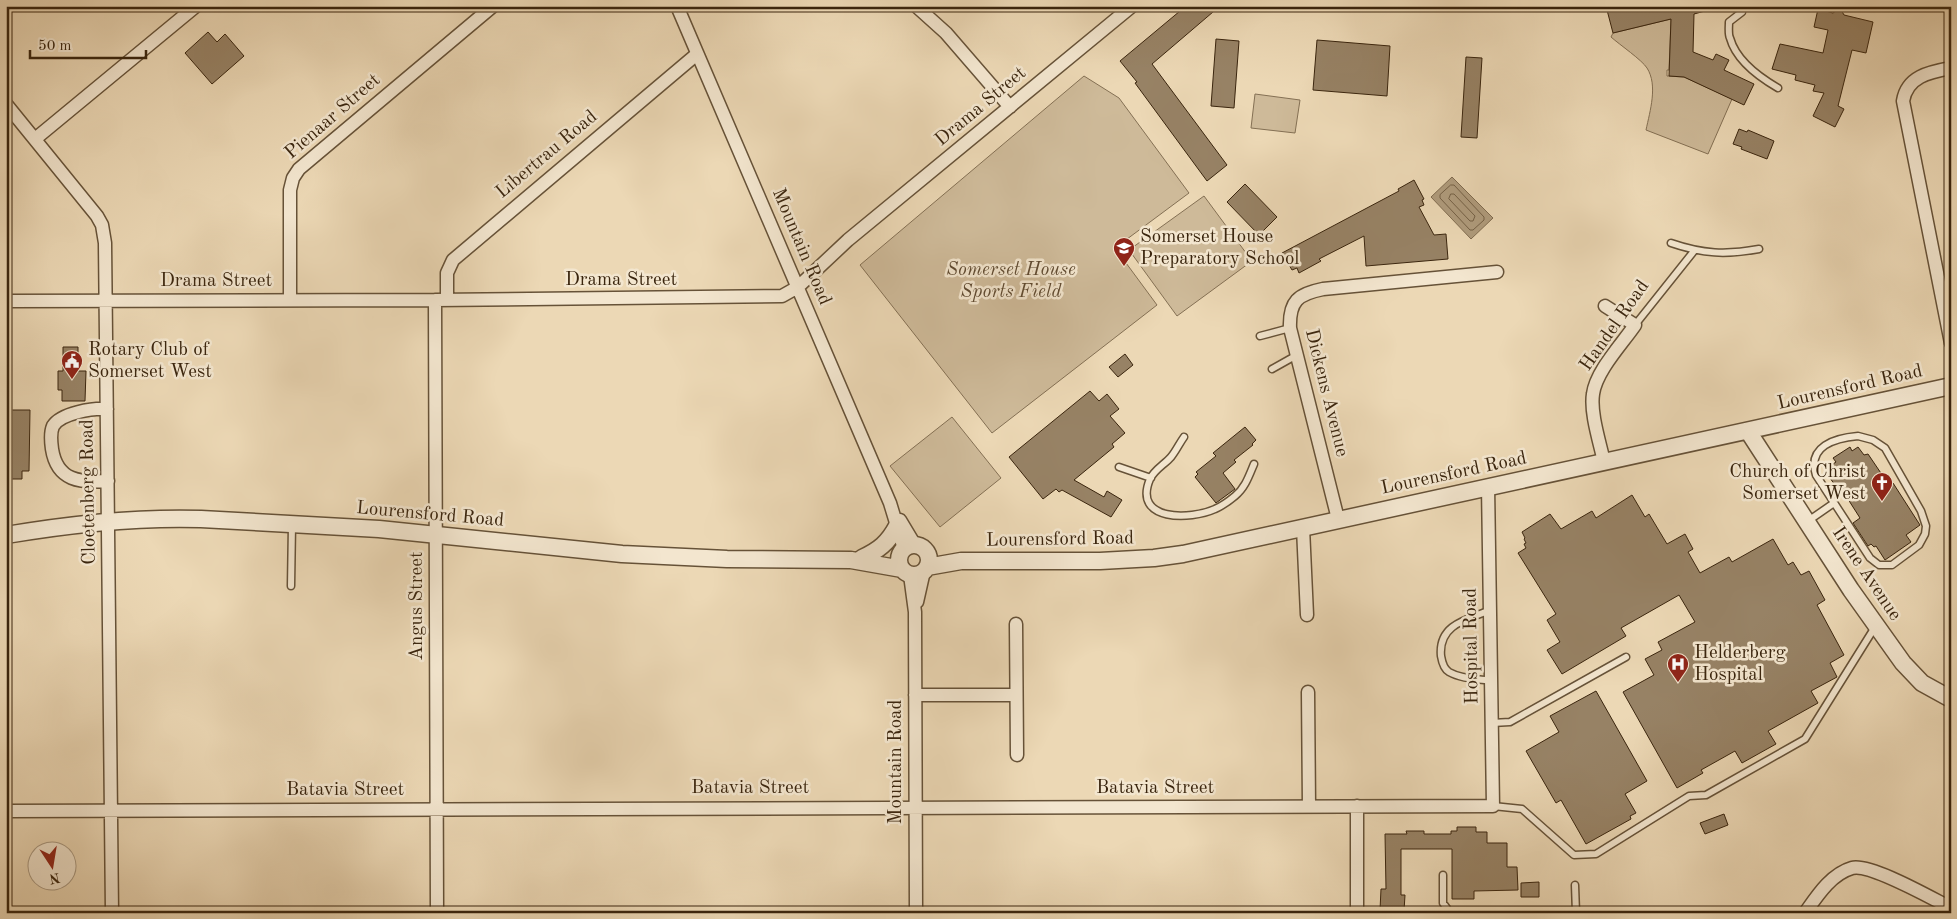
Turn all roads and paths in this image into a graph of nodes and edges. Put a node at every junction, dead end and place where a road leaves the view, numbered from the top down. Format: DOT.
graph roads {
  1 [pos="196,6"];
  2 [pos="492,6"];
  3 [pos="677,6"];
  4 [pos="916,6"];
  5 [pos="1132,6"];
  6 [pos="1737,9"];
  7 [pos="697,54"];
  8 [pos="1951,68"];
  9 [pos="1778,88"];
  10 [pos="6,104"];
  11 [pos="1010,107"];
  12 [pos="35,139"];
  13 [pos="1671,243"];
  14 [pos="1759,249"];
  15 [pos="1694,251"];
  16 [pos="1497,272"];
  17 [pos="798,288"];
  18 [pos="6,300"];
  19 [pos="106,300"];
  20 [pos="290,300"];
  21 [pos="441,300"];
  22 [pos="1605,306"];
  23 [pos="1635,325"];
  24 [pos="1290,328"];
  25 [pos="1260,336"];
  26 [pos="1951,343"];
  27 [pos="1297,355"];
  28 [pos="1272,369"];
  29 [pos="1951,386"];
  30 [pos="107,409"];
  31 [pos="1748,431"];
  32 [pos="1184,437"];
  33 [pos="1604,462"];
  34 [pos="1254,464"];
  35 [pos="1119,467"];
  36 [pos="1151,478"];
  37 [pos="108,480"];
  38 [pos="1488,486"];
  39 [pos="890,503"];
  40 [pos="1834,503"];
  41 [pos="1338,519"];
  42 [pos="108,522"];
  43 [pos="1807,522"];
  44 [pos="292,524"];
  45 [pos="897,526"];
  46 [pos="1303,528"];
  47 [pos="435,534"];
  48 [pos="6,535"];
  49 [pos="856,559"];
  50 [pos="914,560"];
  51 [pos="291,586"];
  52 [pos="1491,610"];
  53 [pos="1307,615"];
  54 [pos="1016,624"];
  55 [pos="1876,626"];
  56 [pos="1626,657"];
  57 [pos="1492,681"];
  58 [pos="1308,692"];
  59 [pos="915,695"];
  60 [pos="1016,696"];
  61 [pos="1951,698"];
  62 [pos="1492,723"];
  63 [pos="1017,755"];
  64 [pos="915,806"];
  65 [pos="1309,806"];
  66 [pos="1357,806"];
  67 [pos="1493,806"];
  68 [pos="437,808"];
  69 [pos="112,810"];
  70 [pos="6,811"];
  71 [pos="1443,875"];
  72 [pos="1575,885"];
  73 [pos="1951,908"];
  74 [pos="1576,912"];
  75 [pos="112,913"];
  76 [pos="437,913"];
  77 [pos="916,913"];
  78 [pos="1357,913"];
  79 [pos="1805,913"];
  1 -- 12 [label="street"];
  2 -- 20 [label="street, Pienaar Street"];
  3 -- 7 [label="street, Mountain Road"];
  4 -- 11 [label="street"];
  5 -- 11 [label="street, Drama Street"];
  6 -- 9 [label="lane"];
  7 -- 17 [label="street, Mountain Road"];
  7 -- 21 [label="street, Libertrau Road"];
  8 -- 26 [label="street"];
  10 -- 12 [label="street, Cloetenberg Road"];
  11 -- 17 [label="street, Drama Street"];
  12 -- 19 [label="street, Cloetenberg Road"];
  13 -- 15 [label="lane"];
  14 -- 15 [label="lane"];
  15 -- 23 [label="lane, Handel Road"];
  16 -- 24 [label="street, Dickens Avenue"];
  17 -- 21 [label="street, Drama Street"];
  17 -- 39 [label="street, Mountain Road"];
  18 -- 19 [label="street, Drama Street"];
  19 -- 20 [label="street, Drama Street"];
  19 -- 30 [label="street, Cloetenberg Road"];
  20 -- 21 [label="street, Drama Street"];
  21 -- 47 [label="street, Angus Street"];
  22 -- 23 [label="street"];
  23 -- 33 [label="street, Handel Road"];
  24 -- 25 [label="lane"];
  24 -- 27 [label="street, Dickens Avenue"];
  27 -- 28 [label="lane"];
  27 -- 41 [label="street, Dickens Avenue"];
  29 -- 31 [label="street, Lourensford Road"];
  30 -- 37 [label="street, Cloetenberg Road"];
  30 -- 37 [label="street"];
  31 -- 33 [label="street, Lourensford Road"];
  31 -- 43 [label="street, Irene Avenue"];
  32 -- 36 [label="lane"];
  33 -- 38 [label="street, Lourensford Road"];
  34 -- 36 [label="lane"];
  35 -- 36 [label="lane"];
  37 -- 42 [label="street, Cloetenberg Road"];
  38 -- 41 [label="street, Lourensford Road"];
  38 -- 52 [label="street, Hospital Road"];
  39 -- 45 [label="street, Mountain Road"];
  39 -- 50 [label="street, Mountain Road"];
  40 -- 40 [label="lane"];
  40 -- 43 [label="lane"];
  41 -- 46 [label="street, Lourensford Road"];
  42 -- 44 [label="street, Lourensford Road"];
  42 -- 48 [label="street, Lourensford Road"];
  42 -- 69 [label="street, Cloetenberg Road"];
  43 -- 55 [label="street, Irene Avenue"];
  44 -- 47 [label="street, Lourensford Road"];
  44 -- 51 [label="lane"];
  45 -- 49 [label="street"];
  45 -- 50 [label="street, Mountain Road"];
  46 -- 50 [label="street, Lourensford Road"];
  46 -- 53 [label="street"];
  47 -- 49 [label="street, Lourensford Road"];
  47 -- 68 [label="street, Angus Street"];
  49 -- 50 [label="street, Lourensford Road"];
  50 -- 59 [label="street, Mountain Road"];
  52 -- 57 [label="street, Hospital Road"];
  52 -- 57 [label="lane"];
  54 -- 60 [label="street"];
  55 -- 61 [label="street, Irene Avenue"];
  55 -- 67 [label="lane"];
  56 -- 62 [label="lane"];
  57 -- 62 [label="street, Hospital Road"];
  58 -- 65 [label="street"];
  59 -- 60 [label="street"];
  59 -- 64 [label="street, Mountain Road"];
  60 -- 63 [label="street"];
  62 -- 67 [label="street, Hospital Road"];
  64 -- 65 [label="street, Batavia Street"];
  64 -- 68 [label="street, Batavia Street"];
  64 -- 77 [label="street, Mountain Road"];
  65 -- 66 [label="street, Batavia Street"];
  66 -- 67 [label="street, Batavia Street"];
  66 -- 78 [label="street"];
  68 -- 69 [label="street, Batavia Street"];
  68 -- 76 [label="street, Angus Street"];
  69 -- 70 [label="street, Batavia Street"];
  69 -- 75 [label="street, Cloetenberg Road"];
  71 -- 74 [label="lane"];
  72 -- 74 [label="lane"];
  73 -- 79 [label="street"];
}
